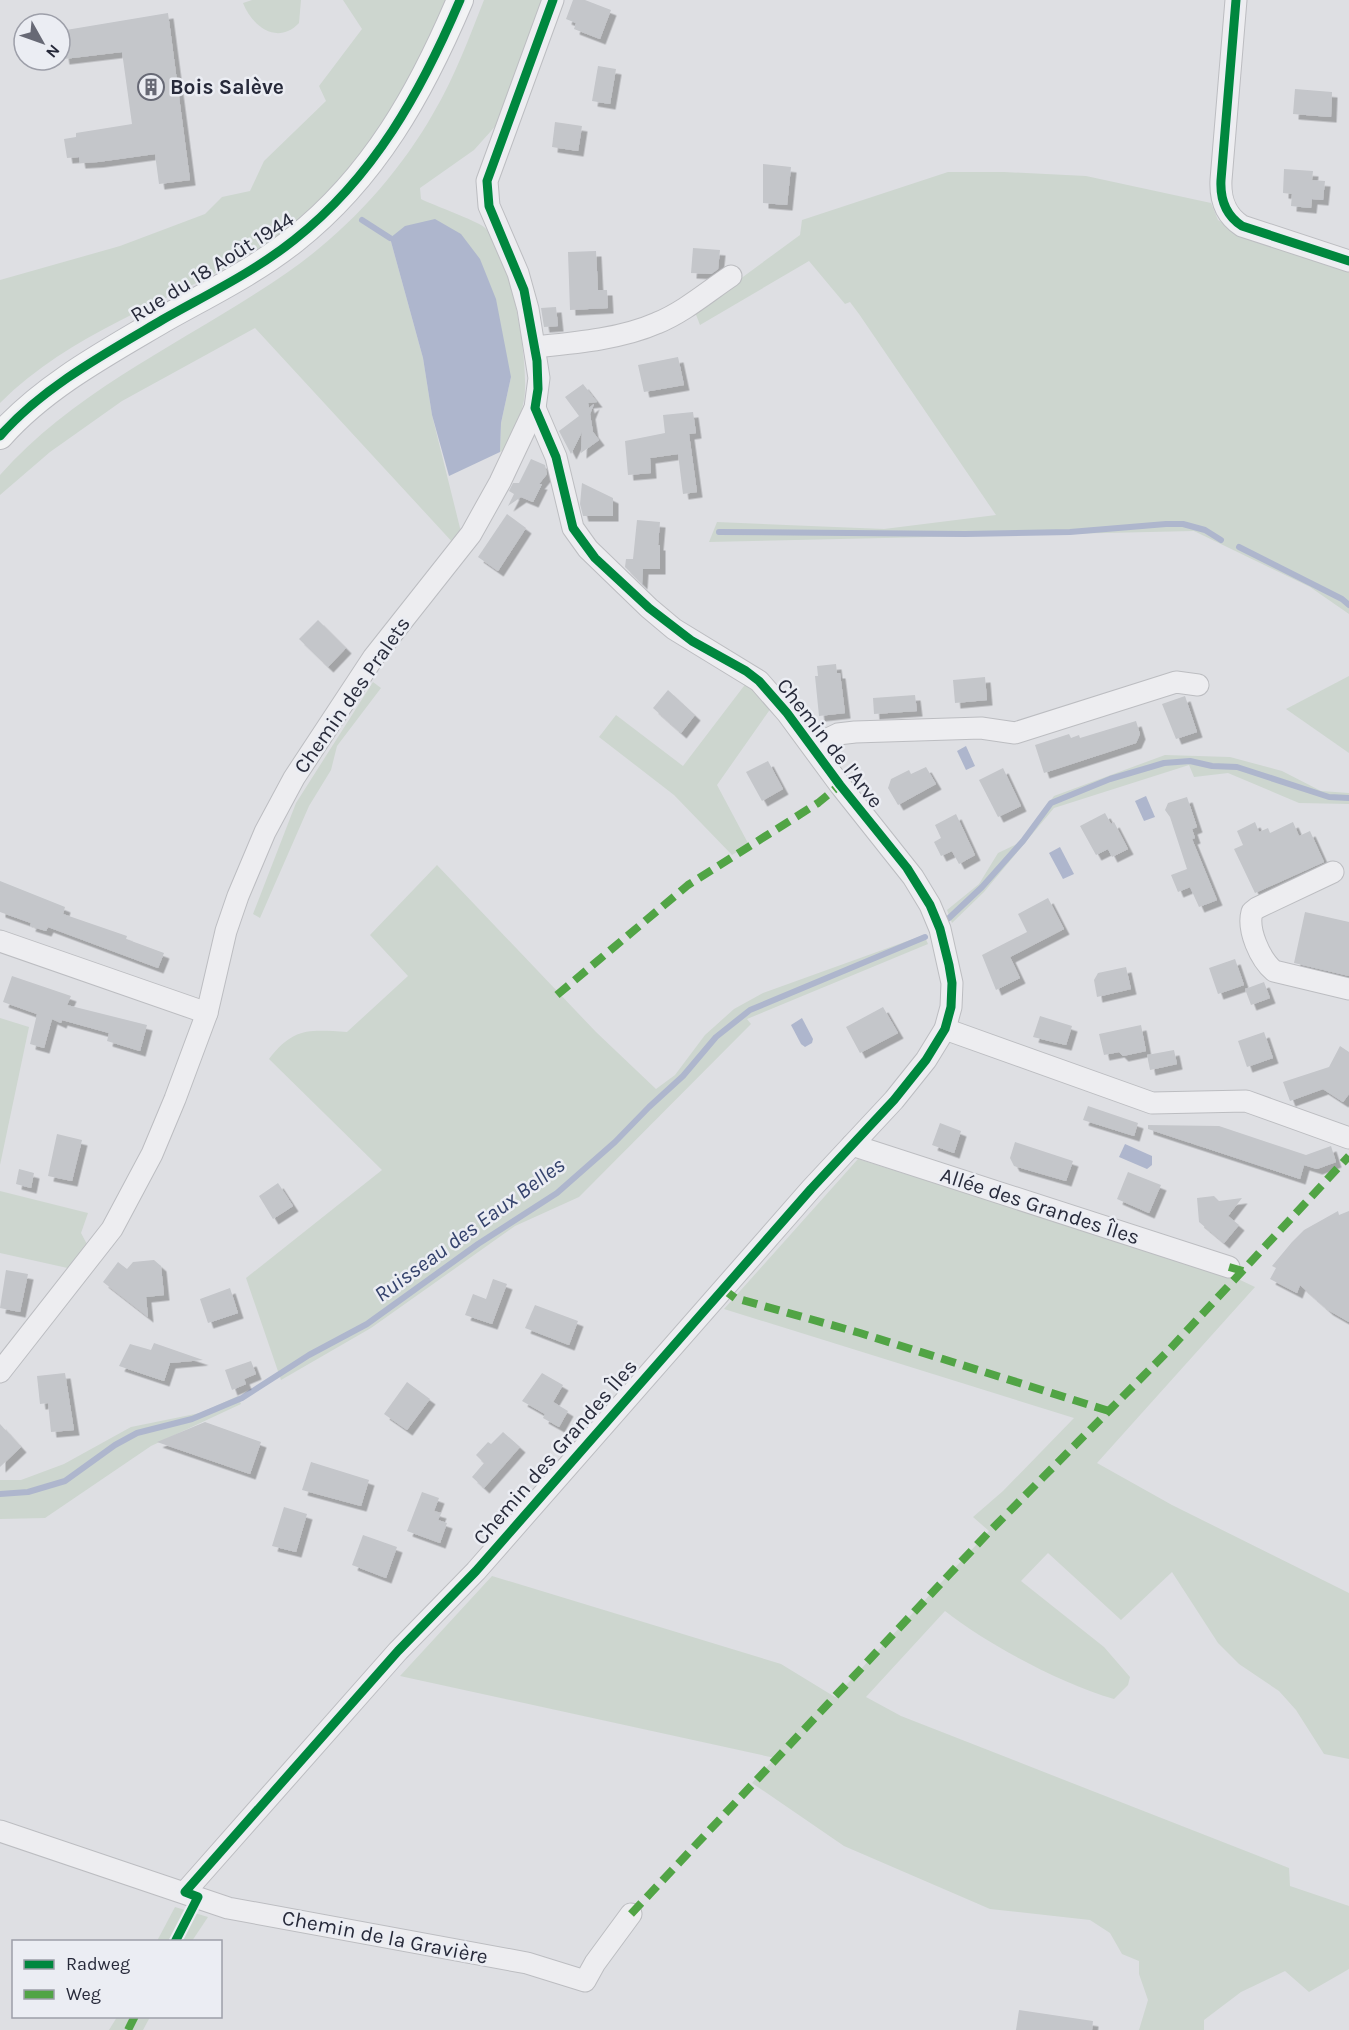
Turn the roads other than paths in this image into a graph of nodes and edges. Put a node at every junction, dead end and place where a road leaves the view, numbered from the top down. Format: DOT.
graph roads {
  1 [pos="460,0"];
  2 [pos="553,0"];
  3 [pos="1236,0"];
  4 [pos="1349,261"];
  5 [pos="731,276"];
  6 [pos="535,347"];
  7 [pos="535,408"];
  8 [pos="0,436"];
  9 [pos="1198,685"];
  10 [pos="813,746"];
  11 [pos="1332,872"];
  12 [pos="0,941"];
  13 [pos="1349,989"];
  14 [pos="207,1013"];
  15 [pos="945,1029"];
  16 [pos="1349,1138"];
  17 [pos="852,1145"];
  18 [pos="1229,1267"];
  19 [pos="0,1372"];
  20 [pos="0,1831"];
  21 [pos="185,1893"];
  22 [pos="631,1914"];
  1 -- 8 [label="main road, Rue du 18 Août 1944"];
  2 -- 6 [label="street, Chemin des Pralets"];
  3 -- 4 [label="street"];
  5 -- 6 [label="street"];
  6 -- 7 [label="street, Chemin des Pralets"];
  7 -- 10 [label="street, Chemin de l'Arve"];
  7 -- 14 [label="street, Chemin des Pralets"];
  9 -- 10 [label="street"];
  10 -- 15 [label="street, Chemin de l'Arve"];
  11 -- 13 [label="street"];
  12 -- 14 [label="street"];
  14 -- 19 [label="street, Chemin des Pralets"];
  15 -- 16 [label="street"];
  15 -- 17 [label="street, Chemin des Grandes Îles"];
  17 -- 18 [label="street, Allée des Grandes Îles"];
  17 -- 21 [label="street, Chemin des Grandes Îles"];
  20 -- 21 [label="street, Chemin de la Gravière"];
  21 -- 22 [label="street, Chemin de la Gravière"];
}
